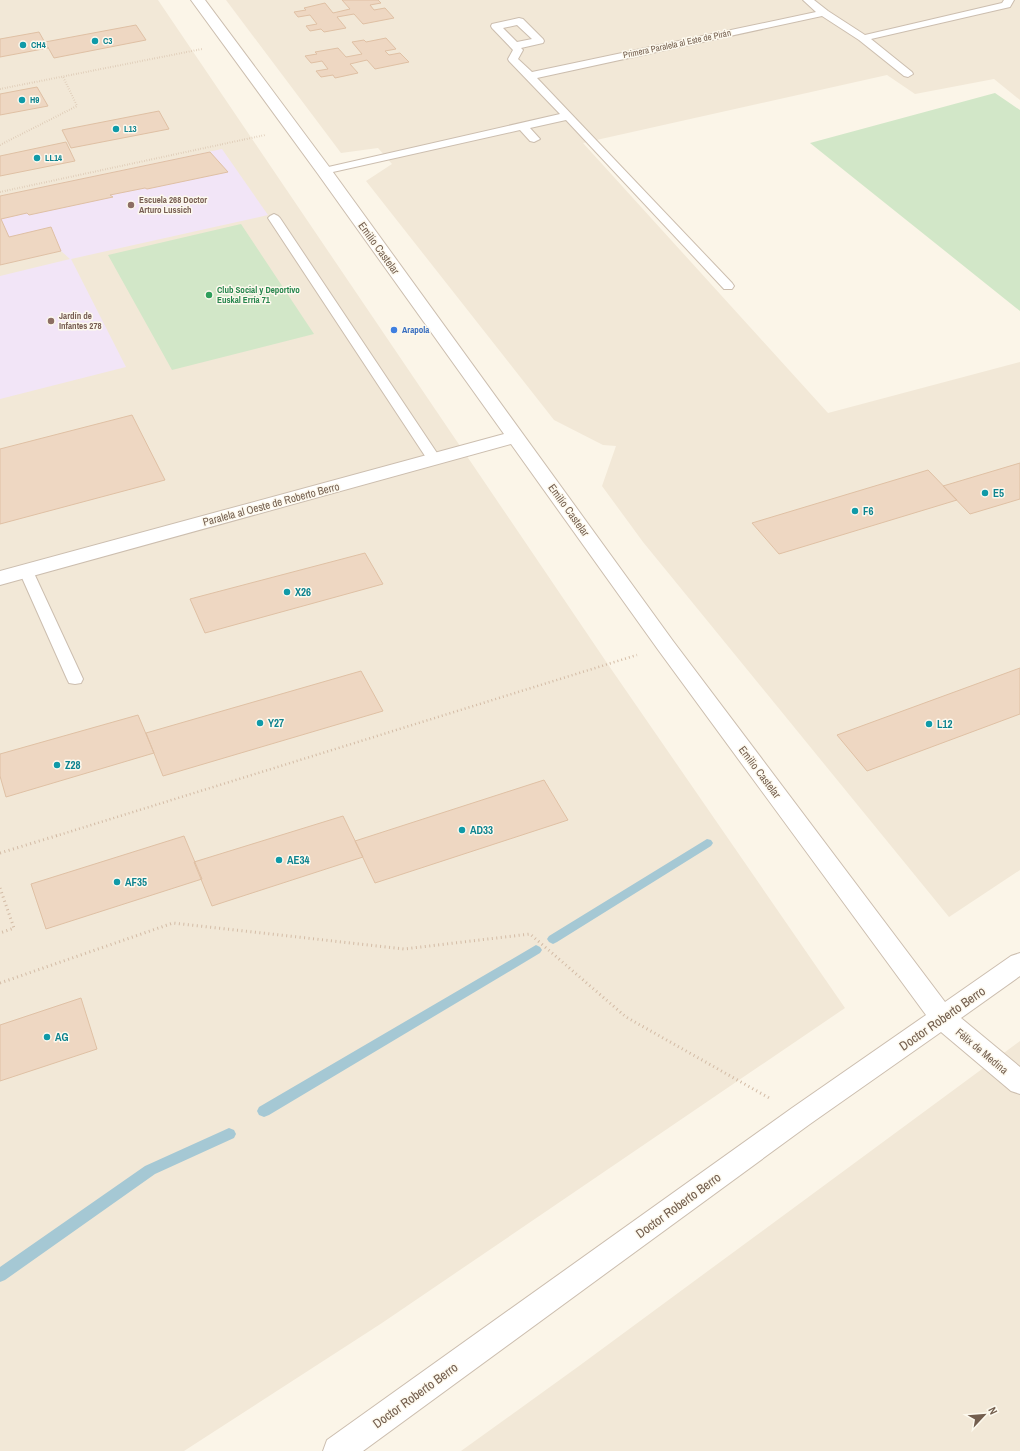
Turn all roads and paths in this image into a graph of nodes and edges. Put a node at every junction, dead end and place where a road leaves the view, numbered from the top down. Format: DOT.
graph roads {
  1 [pos="198,0"];
  2 [pos="808,0"];
  3 [pos="1009,0"];
  4 [pos="824,13"];
  5 [pos="863,38"];
  6 [pos="229,43"];
  7 [pos="514,46"];
  8 [pos="908,74"];
  9 [pos="530,76"];
  10 [pos="63,77"];
  11 [pos="0,89"];
  12 [pos="568,116"];
  13 [pos="523,126"];
  14 [pos="293,129"];
  15 [pos="534,139"];
  16 [pos="0,145"];
  17 [pos="324,171"];
  18 [pos="0,192"];
  19 [pos="274,218"];
  20 [pos="728,286"];
  21 [pos="516,437"];
  22 [pos="434,459"];
  23 [pos="26,571"];
  24 [pos="0,578"];
  25 [pos="666,646"];
  26 [pos="75,679"];
  27 [pos="0,854"];
  28 [pos="0,888"];
  29 [pos="0,933"];
  30 [pos="1020,964"];
  31 [pos="0,983"];
  32 [pos="943,1018"];
  33 [pos="1020,1084"];
  34 [pos="801,1116"];
  35 [pos="338,1451"];
  1 -- 6 [label="street, Emilio Castelar"];
  2 -- 4 [label="lane"];
  3 -- 5 [label="lane"];
  4 -- 5 [label="lane"];
  4 -- 9 [label="lane, Primera Paralela al Este de Pirán"];
  5 -- 8 [label="lane"];
  6 -- 10 [label="path"];
  6 -- 14 [label="street, Emilio Castelar"];
  7 -- 9 [label="lane"];
  9 -- 12 [label="lane"];
  10 -- 11 [label="path"];
  10 -- 16 [label="path"];
  12 -- 13 [label="lane"];
  12 -- 20 [label="lane"];
  13 -- 15 [label="lane"];
  13 -- 17 [label="lane"];
  14 -- 17 [label="street, Emilio Castelar"];
  14 -- 18 [label="path"];
  17 -- 21 [label="street, Emilio Castelar"];
  19 -- 22 [label="lane"];
  21 -- 22 [label="street, Paralela al Oeste de Roberto Berro"];
  21 -- 25 [label="street, Emilio Castelar"];
  22 -- 23 [label="street, Paralela al Oeste de Roberto Berro"];
  23 -- 24 [label="street, Paralela al Oeste de Roberto Berro"];
  23 -- 26 [label="lane"];
  25 -- 27 [label="path"];
  25 -- 32 [label="street, Emilio Castelar"];
  28 -- 29 [label="path"];
  30 -- 32 [label="street, Doctor Roberto Berro"];
  31 -- 34 [label="path"];
  32 -- 33 [label="street, Félix de Medina"];
  32 -- 34 [label="street, Doctor Roberto Berro"];
  34 -- 35 [label="street, Doctor Roberto Berro"];
}
